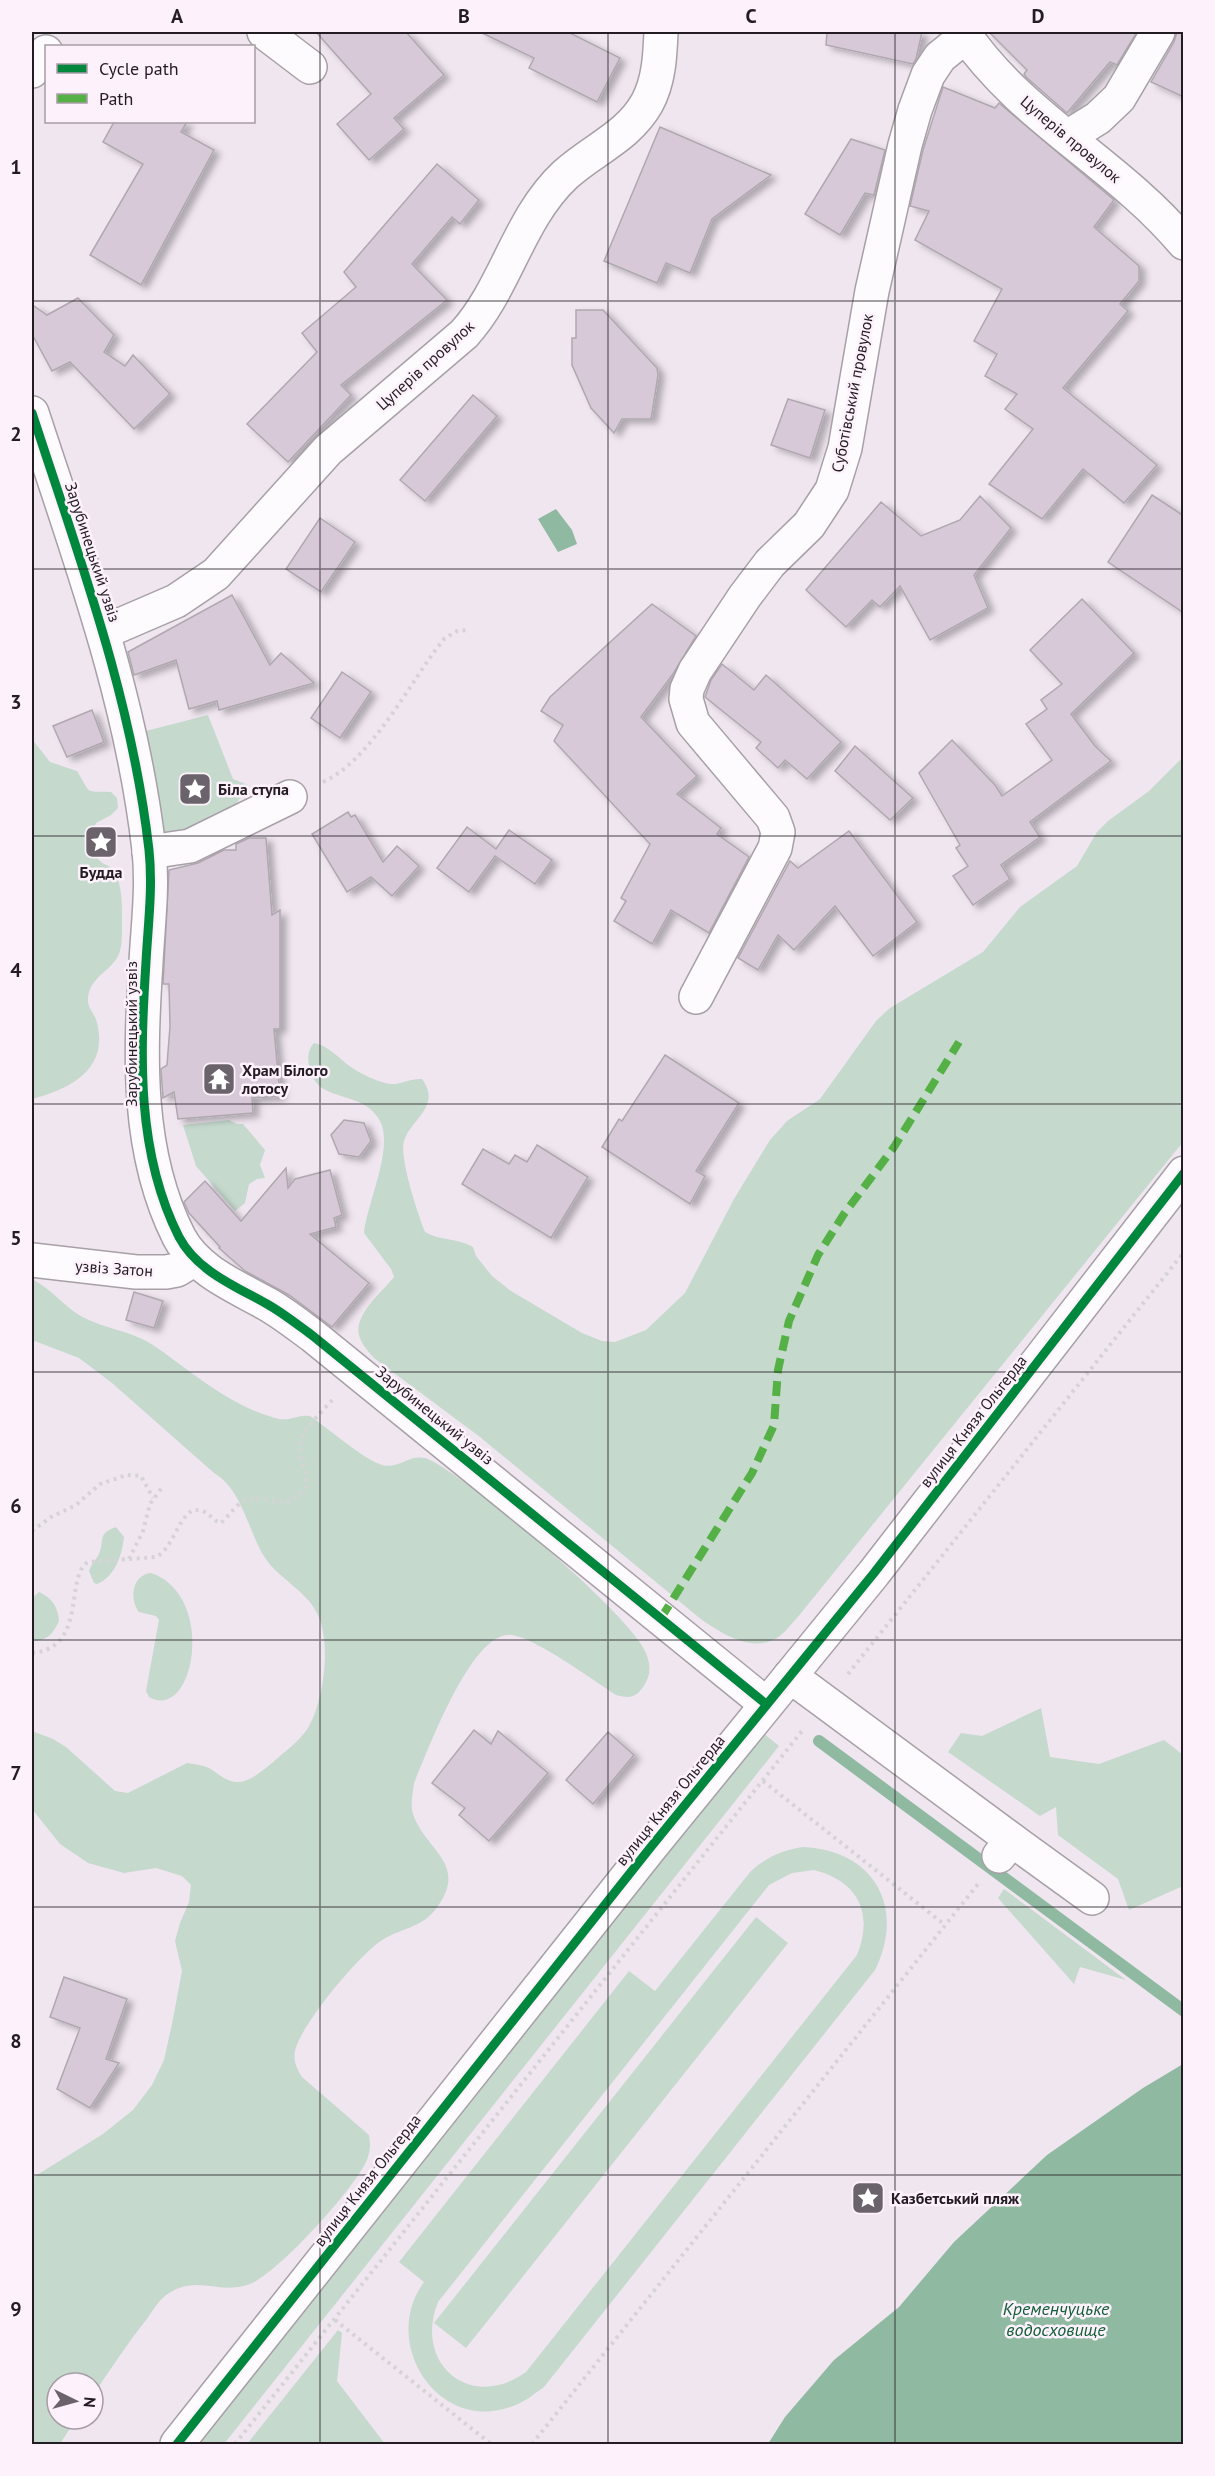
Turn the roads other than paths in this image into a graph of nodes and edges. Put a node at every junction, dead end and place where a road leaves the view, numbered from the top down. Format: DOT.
graph roads {
  1 [pos="65,32"];
  2 [pos="264,32"];
  3 [pos="661,32"];
  4 [pos="1158,32"];
  5 [pos="965,34"];
  6 [pos="52,45"];
  7 [pos="45,53"];
  8 [pos="310,67"];
  9 [pos="32,71"];
  10 [pos="1069,136"];
  11 [pos="1184,243"];
  12 [pos="32,413"];
  13 [pos="104,632"];
  14 [pos="290,797"];
  15 [pos="149,852"];
  16 [pos="696,997"];
  17 [pos="1184,1173"];
  18 [pos="32,1260"];
  19 [pos="195,1260"];
  20 [pos="790,1676"];
  21 [pos="766,1704"];
  22 [pos="1092,1898"];
  23 [pos="177,2445"];
  1 -- 6 [label="street"];
  2 -- 8 [label="street"];
  3 -- 13 [label="street, Цуперів провулок"];
  4 -- 10 [label="street"];
  5 -- 10 [label="street, Цуперів провулок"];
  5 -- 16 [label="street, Суботівський провулок"];
  7 -- 9 [label="street"];
  10 -- 11 [label="street, Цуперів провулок"];
  12 -- 13 [label="street, Зарубинецький узвіз"];
  13 -- 15 [label="street, Зарубинецький узвіз"];
  14 -- 15 [label="street"];
  15 -- 19 [label="street, Зарубинецький узвіз"];
  17 -- 20 [label="street, вулиця Князя Ольгерда"];
  18 -- 19 [label="street, узвіз Затон"];
  19 -- 21 [label="street, Зарубинецький узвіз"];
  20 -- 21 [label="street, вулиця Князя Ольгерда"];
  20 -- 22 [label="street"];
  21 -- 23 [label="street, вулиця Князя Ольгерда"];
}
